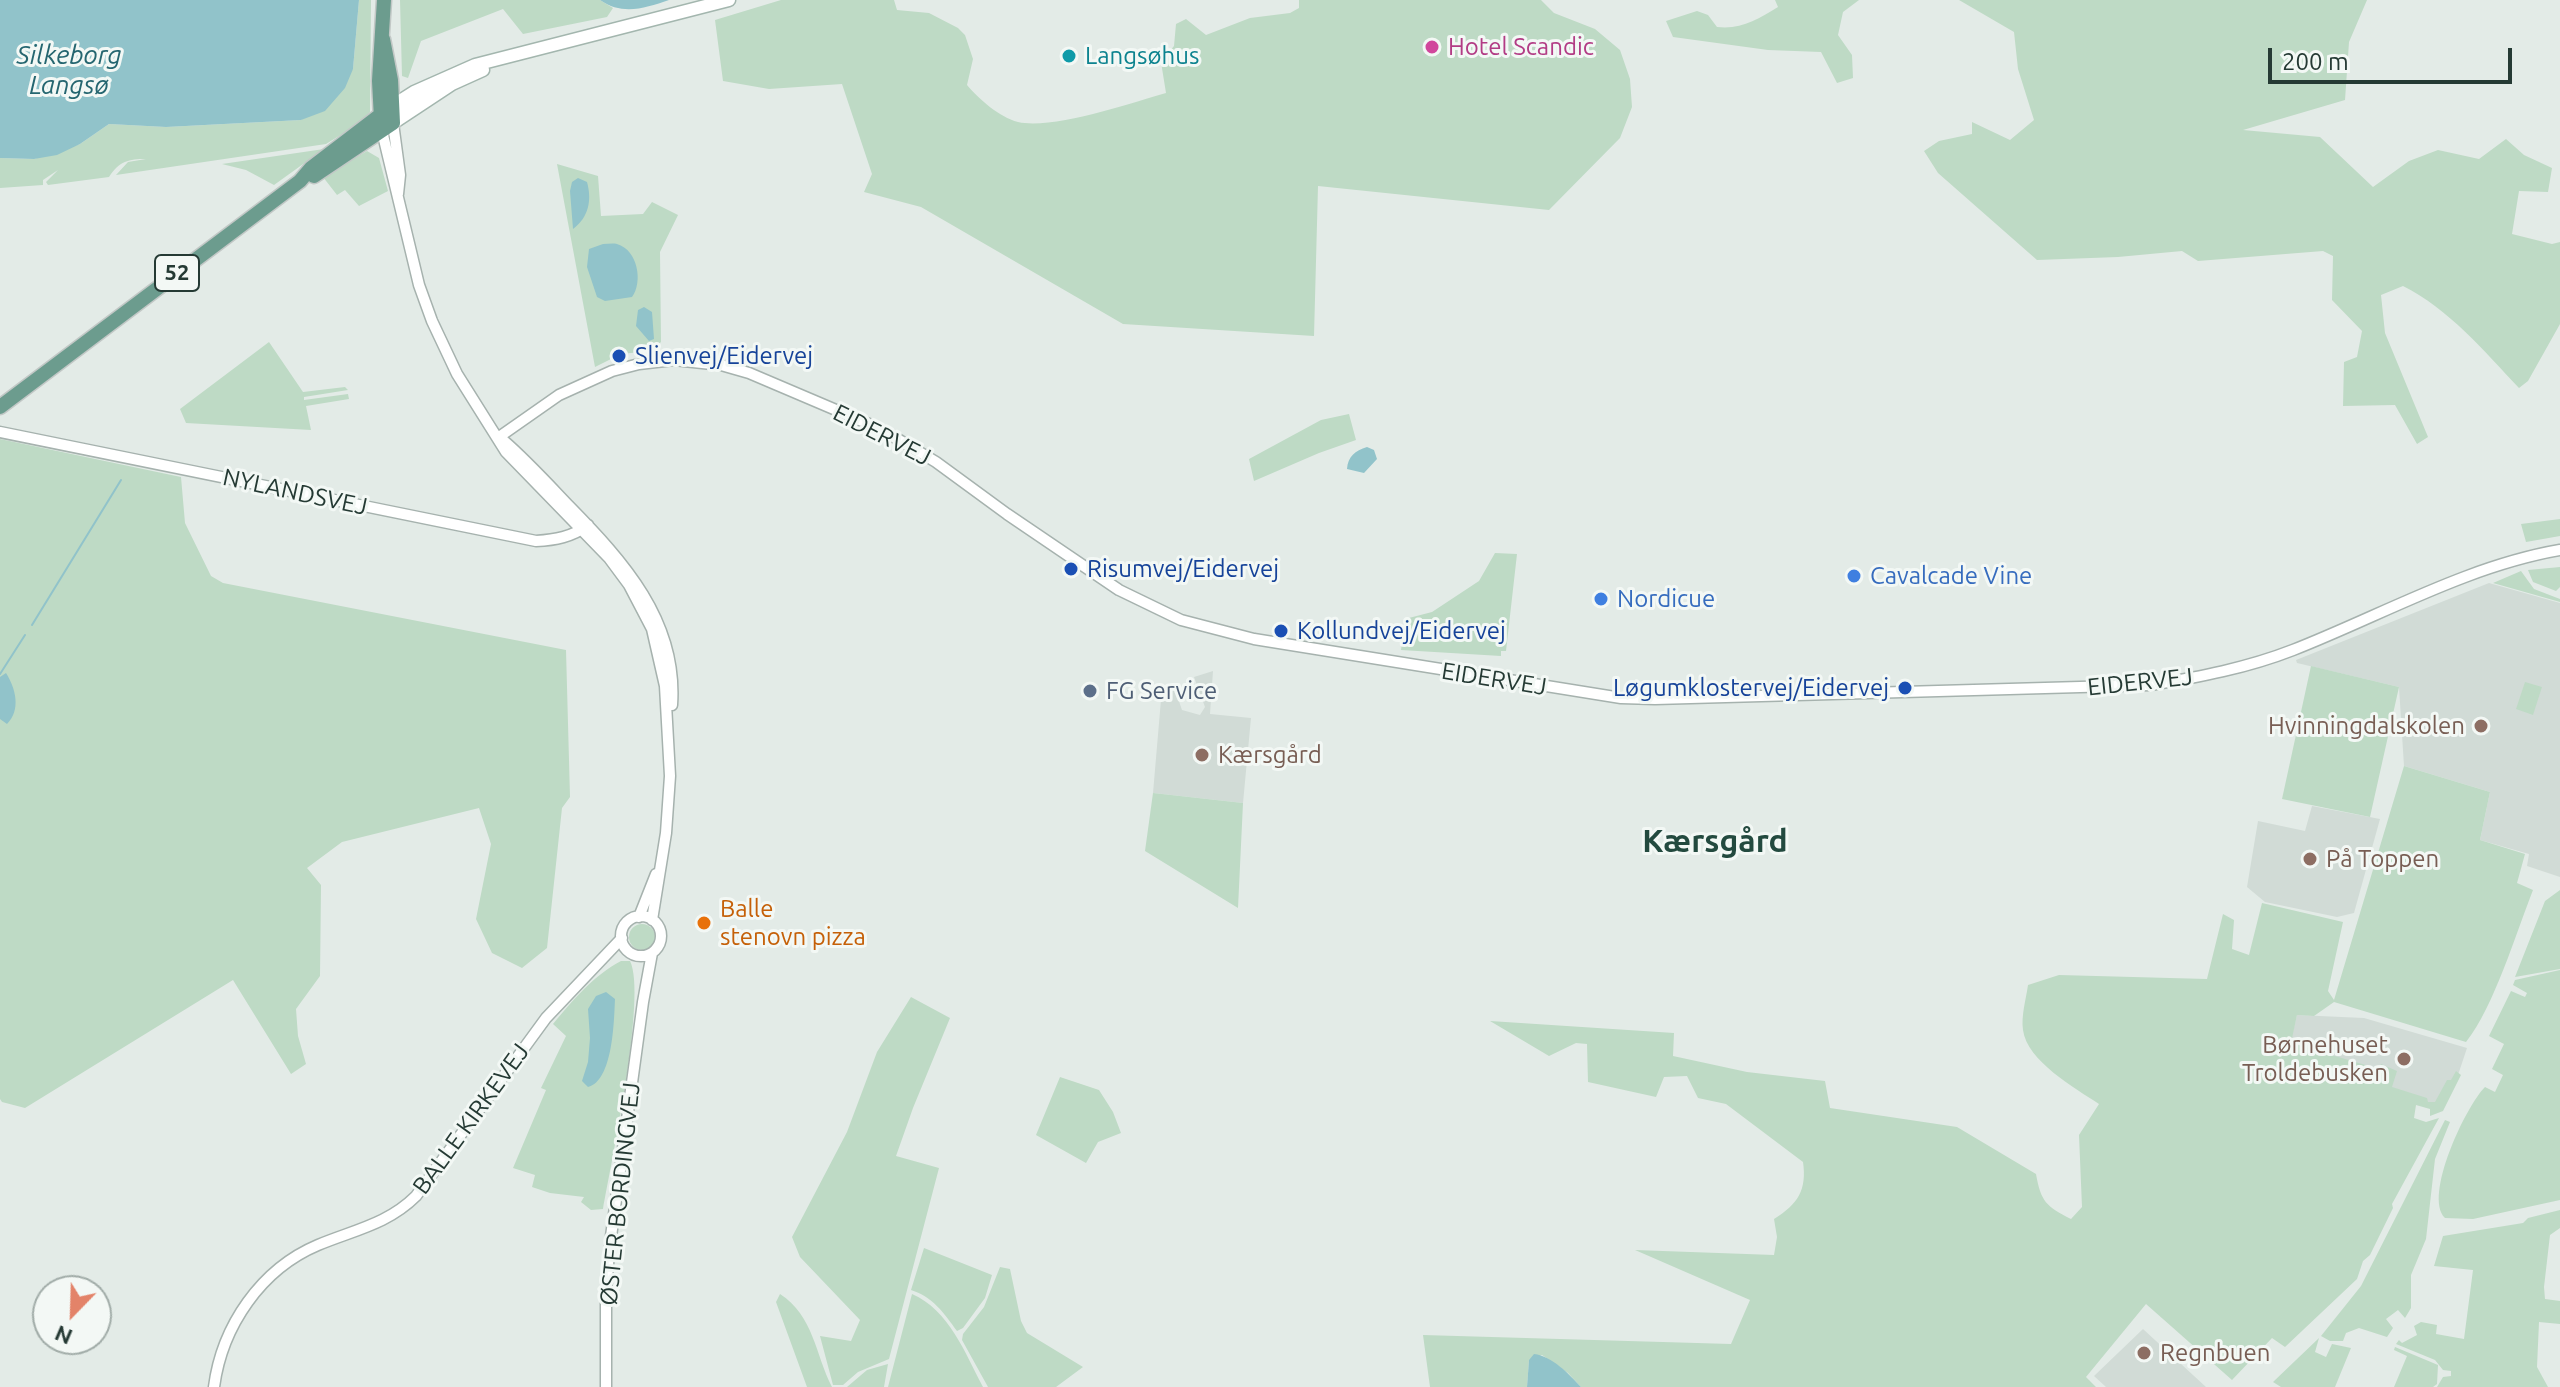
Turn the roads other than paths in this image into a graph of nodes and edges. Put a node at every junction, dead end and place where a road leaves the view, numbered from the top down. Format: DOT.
graph roads {
  1 [pos="384,0"];
  2 [pos="729,0"];
  3 [pos="522,54"];
  4 [pos="387,119"];
  5 [pos="300,181"];
  6 [pos="0,407"];
  7 [pos="0,432"];
  8 [pos="499,437"];
  9 [pos="585,527"];
  10 [pos="2560,550"];
  11 [pos="663,853"];
  12 [pos="639,917"];
  13 [pos="652,920"];
  14 [pos="622,938"];
  15 [pos="633,953"];
  16 [pos="652,953"];
  17 [pos="595,965"];
  18 [pos="643,1002"];
  19 [pos="214,1387"];
  20 [pos="606,1387"];
  1 -- 4 [label="main road"];
  2 -- 3 [label="main road"];
  3 -- 4 [label="main road"];
  3 -- 4 [label="main road"];
  4 -- 5 [label="main road, 52"];
  4 -- 5 [label="main road, 52"];
  4 -- 8 [label="street"];
  5 -- 6 [label="main road, 52"];
  7 -- 9 [label="street, NYLANDSVEJ"];
  8 -- 9 [label="street"];
  8 -- 10 [label="street, EIDERVEJ"];
  9 -- 11 [label="street"];
  11 -- 12 [label="street"];
  11 -- 13 [label="street"];
  12 -- 13 [label="street"];
  12 -- 14 [label="street"];
  13 -- 16 [label="street"];
  14 -- 15 [label="street"];
  14 -- 17 [label="street, BALLE KIRKEVEJ"];
  15 -- 16 [label="street"];
  15 -- 17 [label="street, BALLE KIRKEVEJ"];
  15 -- 18 [label="street, ØSTER BORDINGVEJ"];
  16 -- 18 [label="street, ØSTER BORDINGVEJ"];
  17 -- 19 [label="street, BALLE KIRKEVEJ"];
  18 -- 20 [label="street, ØSTER BORDINGVEJ"];
}
